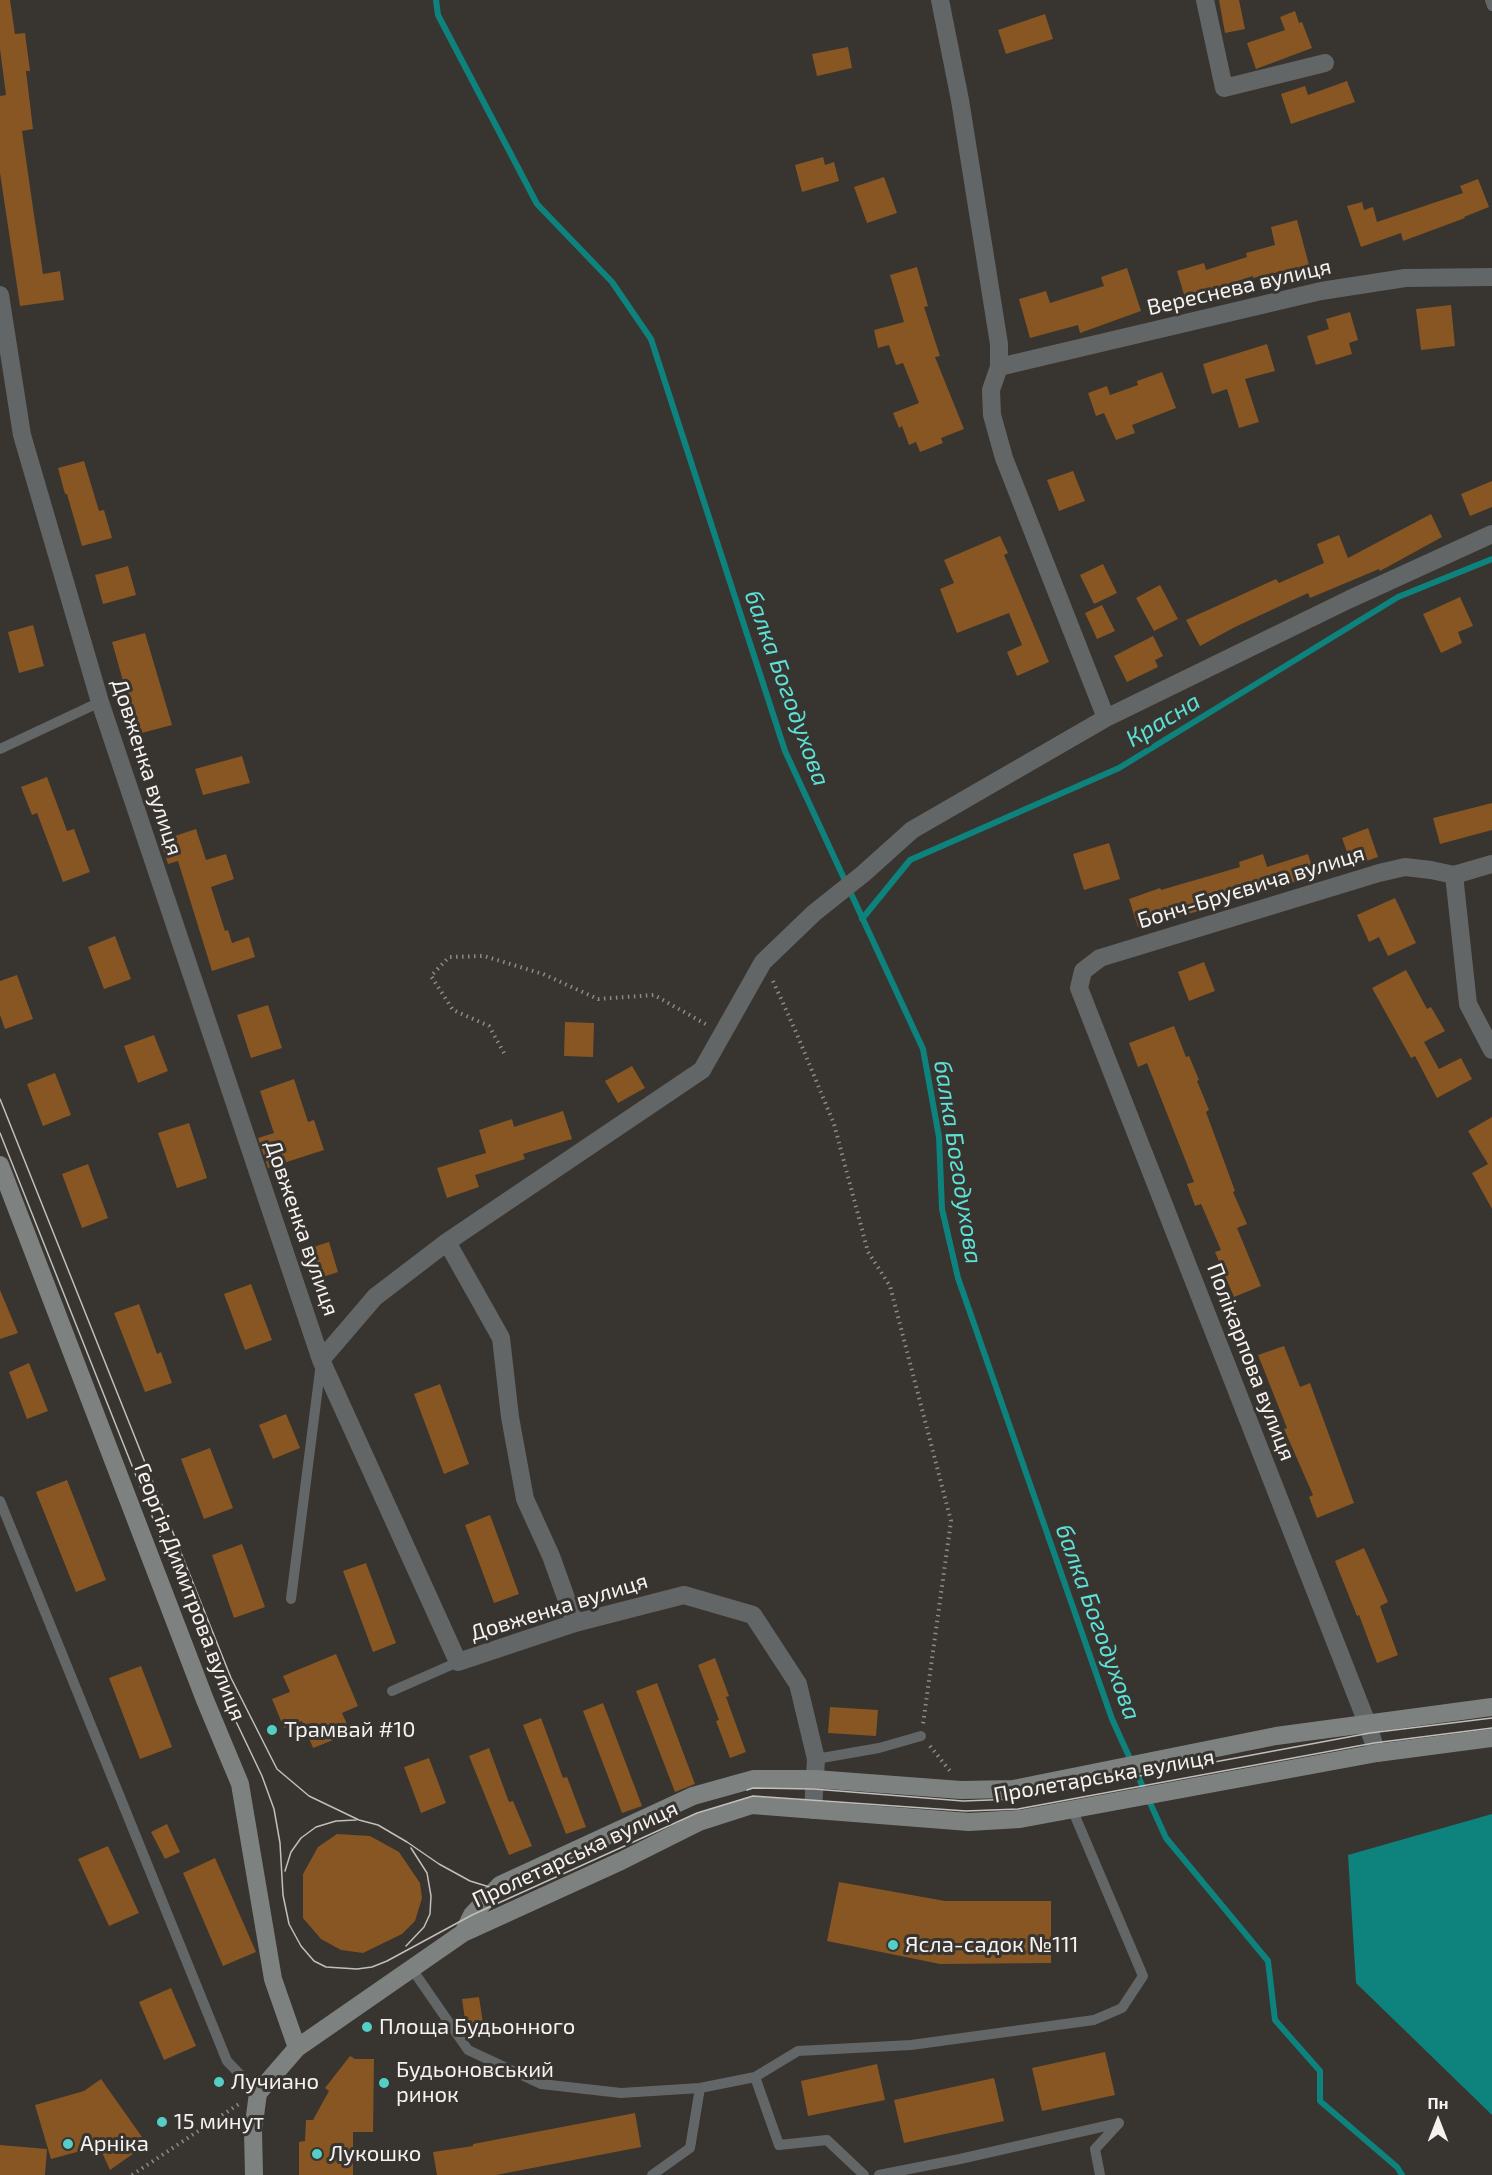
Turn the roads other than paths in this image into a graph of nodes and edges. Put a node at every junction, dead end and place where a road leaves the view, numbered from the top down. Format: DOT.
graph roads {
  1 [pos="940,0"];
  2 [pos="1204,0"];
  3 [pos="1490,0"];
  4 [pos="1492,6"];
  5 [pos="1325,63"];
  6 [pos="1492,277"];
  7 [pos="0,295"];
  8 [pos="999,367"];
  9 [pos="1492,534"];
  10 [pos="100,702"];
  11 [pos="1106,718"];
  12 [pos="0,749"];
  13 [pos="1492,864"];
  14 [pos="1454,875"];
  15 [pos="1079,988"];
  16 [pos="1492,1050"];
  17 [pos="0,1165"];
  18 [pos="447,1242"];
  19 [pos="321,1360"];
  20 [pos="0,1501"];
  21 [pos="291,1599"];
  22 [pos="575,1623"];
  23 [pos="458,1662"];
  24 [pos="392,1690"];
  25 [pos="1492,1707"];
  26 [pos="1367,1723"];
  27 [pos="921,1736"];
  28 [pos="1492,1738"];
  29 [pos="1377,1753"];
  30 [pos="816,1759"];
  31 [pos="815,1779"];
  32 [pos="1072,1809"];
  33 [pos="813,1810"];
  34 [pos="463,1933"];
  35 [pos="412,1969"];
  36 [pos="297,2048"];
  37 [pos="755,2077"];
  38 [pos="700,2088"];
  39 [pos="258,2092"];
  40 [pos="254,2175"];
  41 [pos="652,2175"];
  42 [pos="864,2175"];
  43 [pos="879,2175"];
  44 [pos="1100,2175"];
  1 -- 8 [label="street"];
  2 -- 5 [label="street"];
  3 -- 4 [label="lane"];
  6 -- 8 [label="street, Вереснева вулиця"];
  7 -- 10 [label="street, Довженка вулиця"];
  8 -- 11 [label="street"];
  9 -- 11 [label="street"];
  10 -- 12 [label="lane"];
  10 -- 19 [label="street, Довженка вулиця"];
  11 -- 18 [label="street"];
  13 -- 14 [label="street, Бонч-Бруєвича вулиця"];
  14 -- 15 [label="street, Бонч-Бруєвича вулиця"];
  14 -- 16 [label="street"];
  15 -- 26 [label="street, Полікарпова вулиця"];
  17 -- 36 [label="main road, Георгія Димитрова вулиця"];
  18 -- 19 [label="street"];
  18 -- 22 [label="street"];
  19 -- 21 [label="lane"];
  19 -- 23 [label="street, Довженка вулиця"];
  20 -- 39 [label="lane"];
  22 -- 23 [label="street, Довженка вулиця"];
  22 -- 30 [label="street, Довженка вулиця"];
  23 -- 24 [label="lane"];
  25 -- 26 [label="main road, Пролетарська вулиця"];
  26 -- 29 [label="street, Полікарпова вулиця"];
  26 -- 31 [label="main road, Пролетарська вулиця"];
  27 -- 30 [label="lane"];
  28 -- 29 [label="main road, Пролетарська вулиця"];
  29 -- 32 [label="main road, Пролетарська вулиця"];
  30 -- 31 [label="street, Довженка вулиця"];
  31 -- 33 [label="street, Довженка вулиця"];
  31 -- 34 [label="main road, Пролетарська вулиця"];
  32 -- 33 [label="main road, Пролетарська вулиця"];
  32 -- 37 [label="lane"];
  33 -- 34 [label="main road, Пролетарська вулиця"];
  34 -- 35 [label="main road"];
  35 -- 36 [label="main road"];
  35 -- 38 [label="lane"];
  36 -- 39 [label="main road"];
  37 -- 38 [label="lane"];
  37 -- 42 [label="lane"];
  38 -- 41 [label="lane"];
  39 -- 40 [label="main road"];
  43 -- 44 [label="lane"];
}
